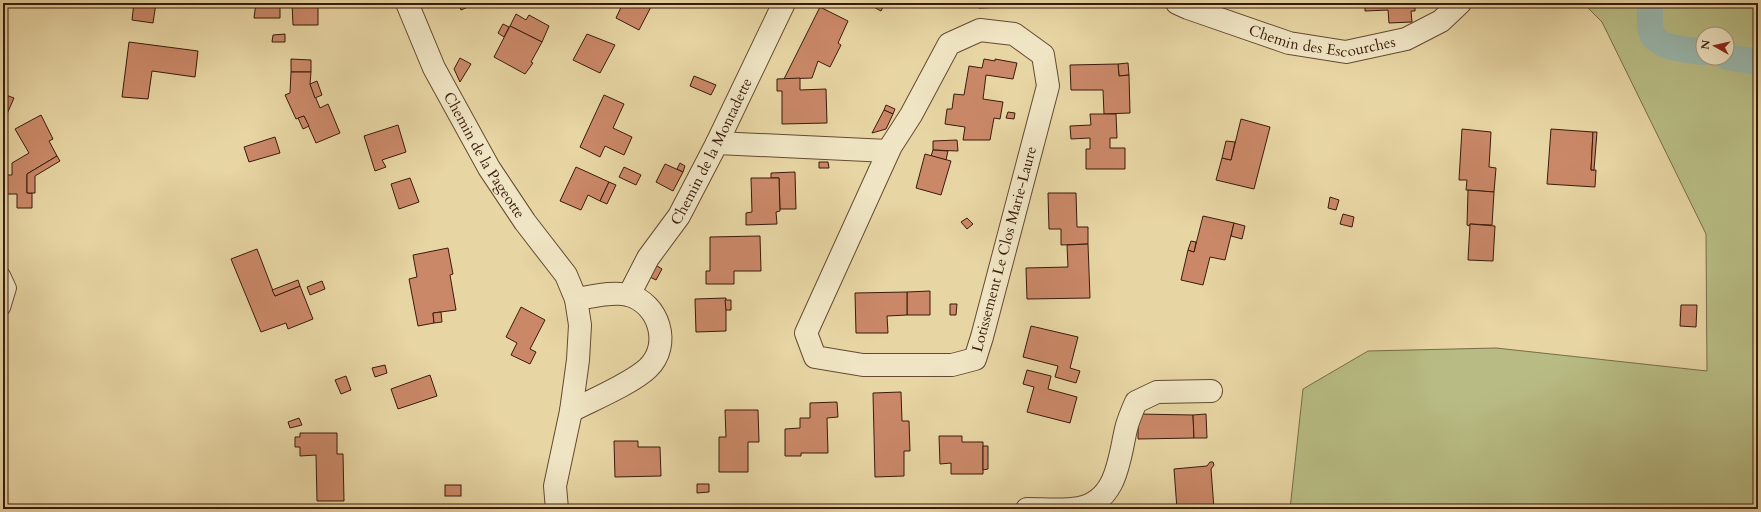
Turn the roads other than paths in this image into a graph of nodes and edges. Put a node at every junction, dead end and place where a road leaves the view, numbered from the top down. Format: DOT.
graph roads {
  1 [pos="407,3"];
  2 [pos="784,3"];
  3 [pos="1177,3"];
  4 [pos="1460,3"];
  5 [pos="717,143"];
  6 [pos="888,152"];
  7 [pos="3,275"];
  8 [pos="629,295"];
  9 [pos="576,299"];
  10 [pos="3,308"];
  11 [pos="1211,391"];
  12 [pos="571,411"];
  13 [pos="555,486"];
  14 [pos="545,509"];
  15 [pos="557,509"];
  16 [pos="1027,509"];
  1 -- 9 [label="street, Chemin de la Pageotte"];
  2 -- 5 [label="street, Chemin de la Montadette"];
  3 -- 4 [label="street, Chemin des Escourches"];
  5 -- 6 [label="street"];
  5 -- 8 [label="street, Chemin de la Montadette"];
  6 -- 6 [label="street, Lotissement Le Clos Marie-Laure"];
  7 -- 10 [label="lane"];
  8 -- 9 [label="street"];
  8 -- 12 [label="street"];
  9 -- 12 [label="street, Chemin de la Pageotte"];
  11 -- 16 [label="street"];
  12 -- 13 [label="street, Chemin de la Pageotte"];
  13 -- 14 [label="street"];
  13 -- 15 [label="street, Chemin de la Pageotte"];
}
